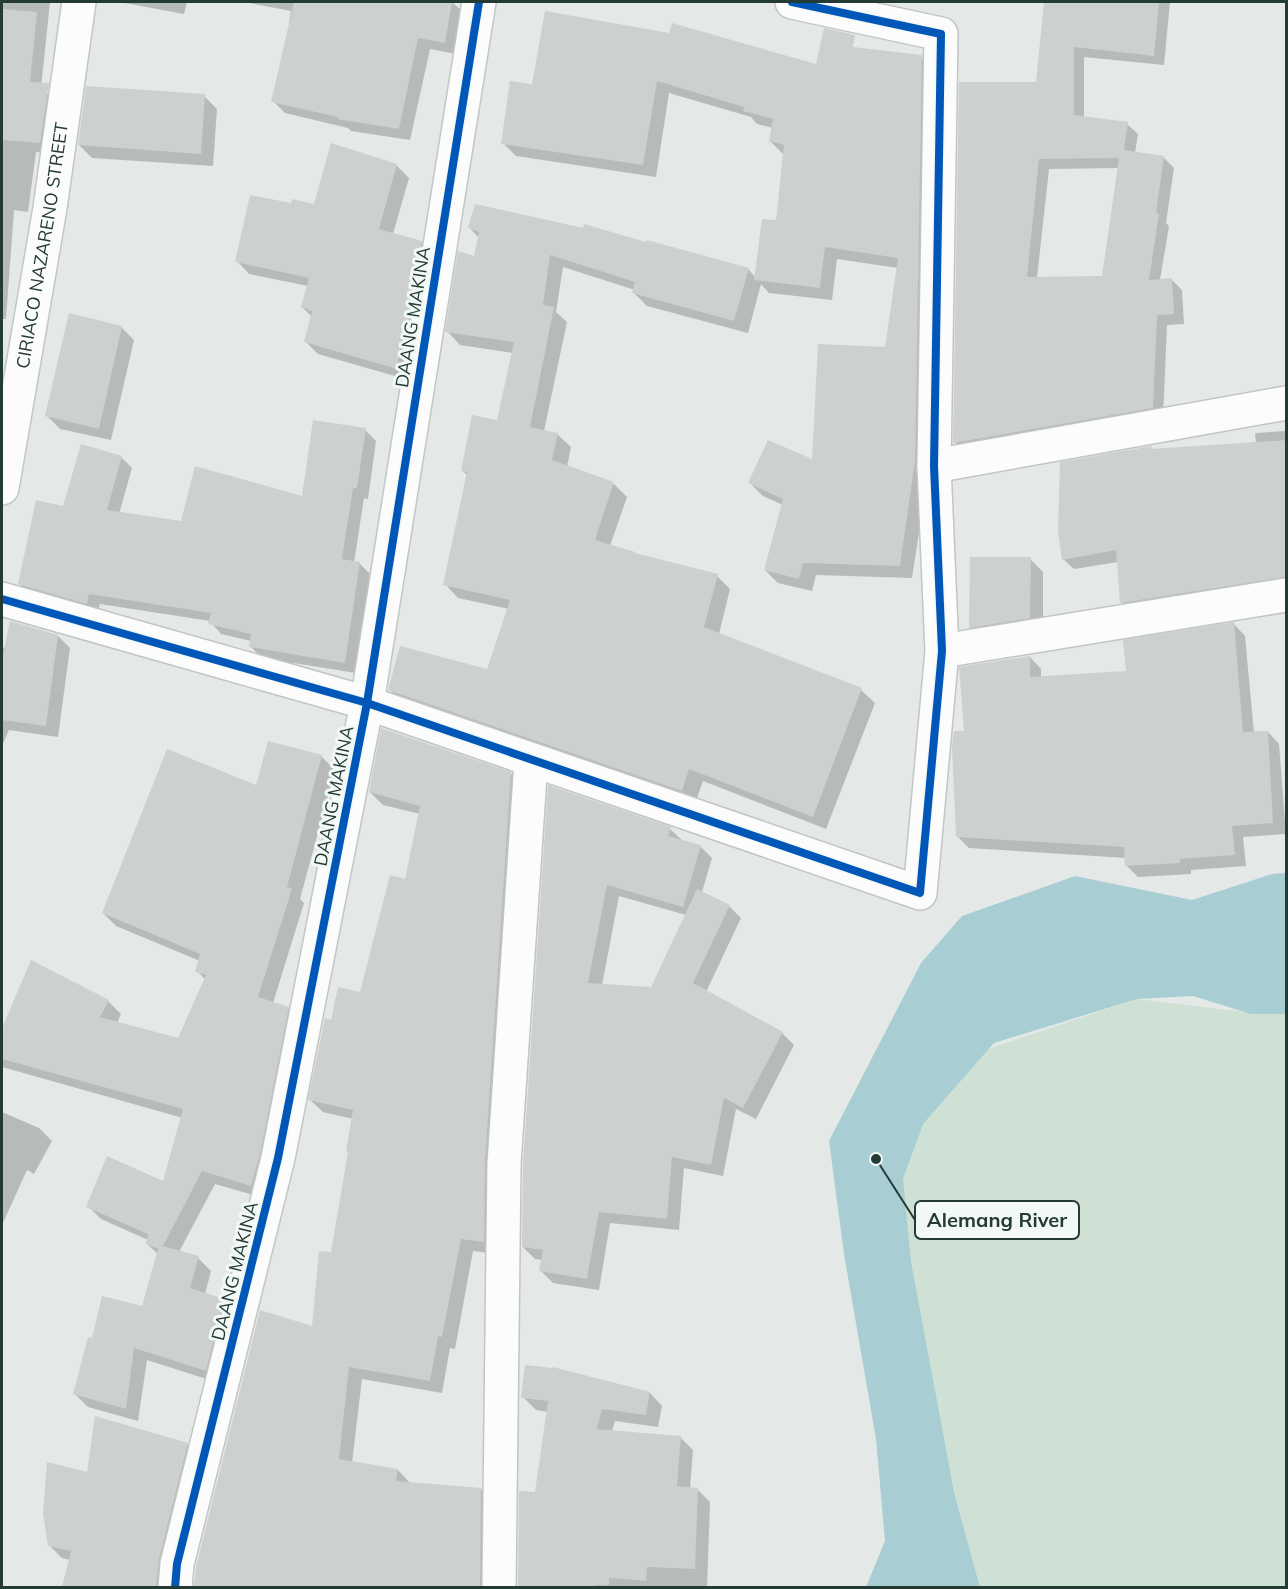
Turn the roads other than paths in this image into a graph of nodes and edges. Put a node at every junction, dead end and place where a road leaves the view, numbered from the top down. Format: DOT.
graph roads {
  1 [pos="79,2"];
  2 [pos="478,2"];
  3 [pos="792,2"];
  4 [pos="1287,403"];
  5 [pos="934,466"];
  6 [pos="2,488"];
  7 [pos="1287,595"];
  8 [pos="2,599"];
  9 [pos="942,651"];
  10 [pos="367,703"];
  11 [pos="531,761"];
  12 [pos="175,1587"];
  13 [pos="499,1587"];
  1 -- 6 [label="street, CIRIACO NAZARENO STREET"];
  2 -- 10 [label="street, DAANG MAKINA"];
  3 -- 5 [label="street"];
  4 -- 5 [label="street"];
  5 -- 9 [label="street"];
  7 -- 9 [label="street"];
  8 -- 10 [label="street"];
  9 -- 11 [label="street"];
  10 -- 11 [label="street"];
  10 -- 12 [label="street, DAANG MAKINA"];
  11 -- 13 [label="street"];
}
